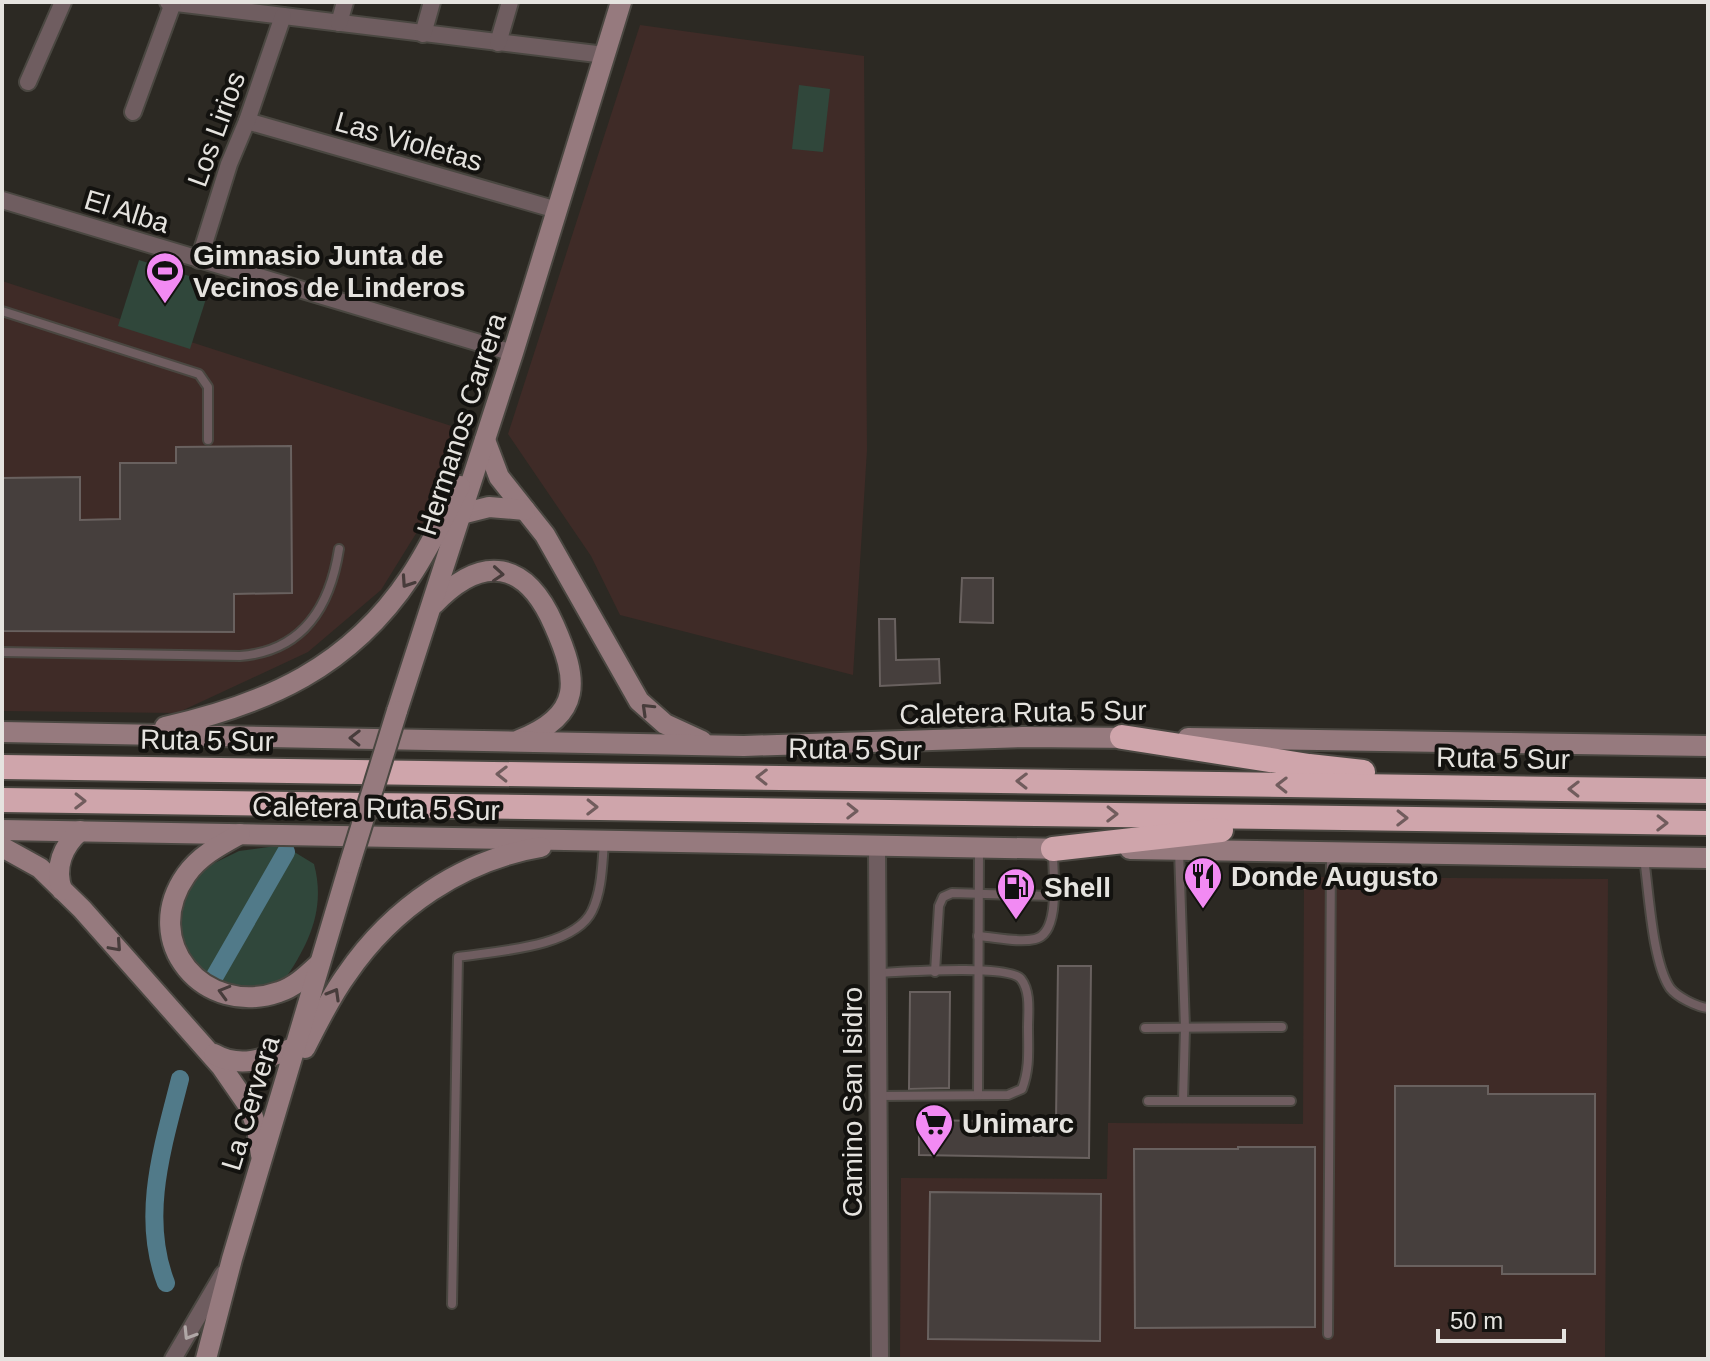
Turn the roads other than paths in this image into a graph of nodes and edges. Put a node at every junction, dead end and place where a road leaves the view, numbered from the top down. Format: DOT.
graph roads {
  1 [pos="63,2"];
  2 [pos="170,2"];
  3 [pos="345,2"];
  4 [pos="432,2"];
  5 [pos="510,2"];
  6 [pos="621,2"];
  7 [pos="283,16"];
  8 [pos="339,23"];
  9 [pos="423,34"];
  10 [pos="498,43"];
  11 [pos="605,55"];
  12 [pos="28,82"];
  13 [pos="133,112"];
  14 [pos="247,121"];
  15 [pos="2,200"];
  16 [pos="557,210"];
  17 [pos="199,260"];
  18 [pos="2,311"];
  19 [pos="513,353"];
  20 [pos="208,440"];
  21 [pos="485,440"];
  22 [pos="525,510"];
  23 [pos="461,514"];
  24 [pos="339,549"];
  25 [pos="432,607"];
  26 [pos="2,652"];
  27 [pos="2,732"];
  28 [pos="124,733"];
  29 [pos="1122,737"];
  30 [pos="517,741"];
  31 [pos="715,745"];
  32 [pos="1708,746"];
  33 [pos="2,767"];
  34 [pos="1500,788"];
  35 [pos="1708,791"];
  36 [pos="2,800"];
  37 [pos="1324,817"];
  38 [pos="1708,823"];
  39 [pos="2,830"];
  40 [pos="80,831"];
  41 [pos="241,834"];
  42 [pos="594,841"];
  43 [pos="877,846"];
  44 [pos="2,847"];
  45 [pos="979,847"];
  46 [pos="1053,849"];
  47 [pos="1179,850"];
  48 [pos="1331,853"];
  49 [pos="1643,858"];
  50 [pos="1708,858"];
  51 [pos="350,863"];
  52 [pos="62,890"];
  53 [pos="979,894"];
  54 [pos="1053,896"];
  55 [pos="978,936"];
  56 [pos="319,964"];
  57 [pos="978,970"];
  58 [pos="935,972"];
  59 [pos="877,973"];
  60 [pos="1708,1008"];
  61 [pos="1282,1027"];
  62 [pos="1145,1028"];
  63 [pos="1185,1028"];
  64 [pos="296,1047"];
  65 [pos="207,1050"];
  66 [pos="284,1087"];
  67 [pos="978,1095"];
  68 [pos="878,1096"];
  69 [pos="1148,1101"];
  70 [pos="1183,1101"];
  71 [pos="1291,1101"];
  72 [pos="262,1162"];
  73 [pos="232,1259"];
  74 [pos="452,1304"];
  75 [pos="1328,1334"];
  76 [pos="173,1359"];
  77 [pos="206,1359"];
  78 [pos="880,1359"];
  1 -- 12 [label="street"];
  2 -- 7 [label="street"];
  2 -- 13 [label="street"];
  3 -- 8 [label="street"];
  4 -- 9 [label="street"];
  5 -- 10 [label="street"];
  6 -- 11 [label="main road, Hermanos Carrera"];
  7 -- 8 [label="street"];
  7 -- 14 [label="street, Los Lirios"];
  8 -- 9 [label="street"];
  9 -- 10 [label="street"];
  10 -- 11 [label="street"];
  11 -- 16 [label="main road, Hermanos Carrera"];
  14 -- 16 [label="street, Las Violetas"];
  14 -- 17 [label="street, Los Lirios"];
  15 -- 17 [label="street, El Alba"];
  16 -- 19 [label="main road, Hermanos Carrera"];
  17 -- 19 [label="street, El Alba"];
  18 -- 20 [label="lane"];
  19 -- 21 [label="main road, Hermanos Carrera"];
  21 -- 22 [label="main road"];
  21 -- 23 [label="main road, Hermanos Carrera"];
  21 -- 28 [label="main road, one-way"];
  22 -- 23 [label="main road"];
  31 -- 22 [label="main road, one-way"];
  23 -- 25 [label="main road, Hermanos Carrera"];
  24 -- 26 [label="lane"];
  25 -- 30 [label="main road, one-way"];
  25 -- 51 [label="main road, Hermanos Carrera, bridge"];
  27 -- 28 [label="main road, Caletera Ruta 5 Sur"];
  30 -- 28 [label="main road, Caletera Ruta 5 Sur, one-way"];
  29 -- 31 [label="main road, Caletera Ruta 5 Sur"];
  29 -- 32 [label="main road, Caletera Ruta 5 Sur"];
  29 -- 34 [label="highway"];
  30 -- 31 [label="main road, Caletera Ruta 5 Sur"];
  34 -- 33 [label="highway, Ruta 5 Sur, one-way"];
  35 -- 34 [label="highway, Ruta 5 Sur, one-way"];
  36 -- 37 [label="highway, one-way"];
  37 -- 38 [label="highway, one-way"];
  37 -- 46 [label="highway"];
  39 -- 40 [label="main road, Caletera Ruta 5 Sur"];
  40 -- 41 [label="main road, Caletera Ruta 5 Sur"];
  40 -- 52 [label="main road"];
  41 -- 42 [label="main road, Caletera Ruta 5 Sur"];
  56 -- 41 [label="main road, one-way"];
  42 -- 43 [label="main road, Caletera Ruta 5 Sur"];
  66 -- 42 [label="main road, one-way"];
  42 -- 74 [label="lane"];
  43 -- 45 [label="main road, Caletera Ruta 5 Sur"];
  43 -- 59 [label="street, Camino San Isidro"];
  44 -- 52 [label="main road"];
  45 -- 46 [label="main road, Caletera Ruta 5 Sur"];
  45 -- 53 [label="lane"];
  46 -- 47 [label="main road, Caletera Ruta 5 Sur"];
  46 -- 54 [label="lane"];
  47 -- 48 [label="main road, Caletera Ruta 5 Sur"];
  47 -- 63 [label="lane"];
  48 -- 49 [label="main road, Caletera Ruta 5 Sur"];
  48 -- 75 [label="lane"];
  49 -- 50 [label="main road, Caletera Ruta 5 Sur"];
  49 -- 60 [label="lane"];
  51 -- 56 [label="main road, La Cervera"];
  52 -- 65 [label="main road, one-way"];
  53 -- 54 [label="lane"];
  53 -- 55 [label="lane"];
  53 -- 58 [label="lane"];
  54 -- 55 [label="lane"];
  55 -- 57 [label="lane"];
  56 -- 64 [label="main road, La Cervera"];
  57 -- 58 [label="lane"];
  57 -- 67 [label="lane"];
  57 -- 67 [label="lane"];
  58 -- 59 [label="lane"];
  59 -- 68 [label="street, Camino San Isidro"];
  61 -- 63 [label="lane"];
  62 -- 63 [label="lane"];
  63 -- 70 [label="lane"];
  64 -- 65 [label="main road"];
  64 -- 66 [label="main road, La Cervera"];
  65 -- 72 [label="main road"];
  66 -- 72 [label="main road, La Cervera"];
  67 -- 68 [label="lane"];
  68 -- 78 [label="street, Camino San Isidro"];
  69 -- 70 [label="lane"];
  70 -- 71 [label="lane"];
  72 -- 73 [label="main road, La Cervera"];
  73 -- 76 [label="street, one-way"];
  73 -- 77 [label="main road, La Cervera"];
}
